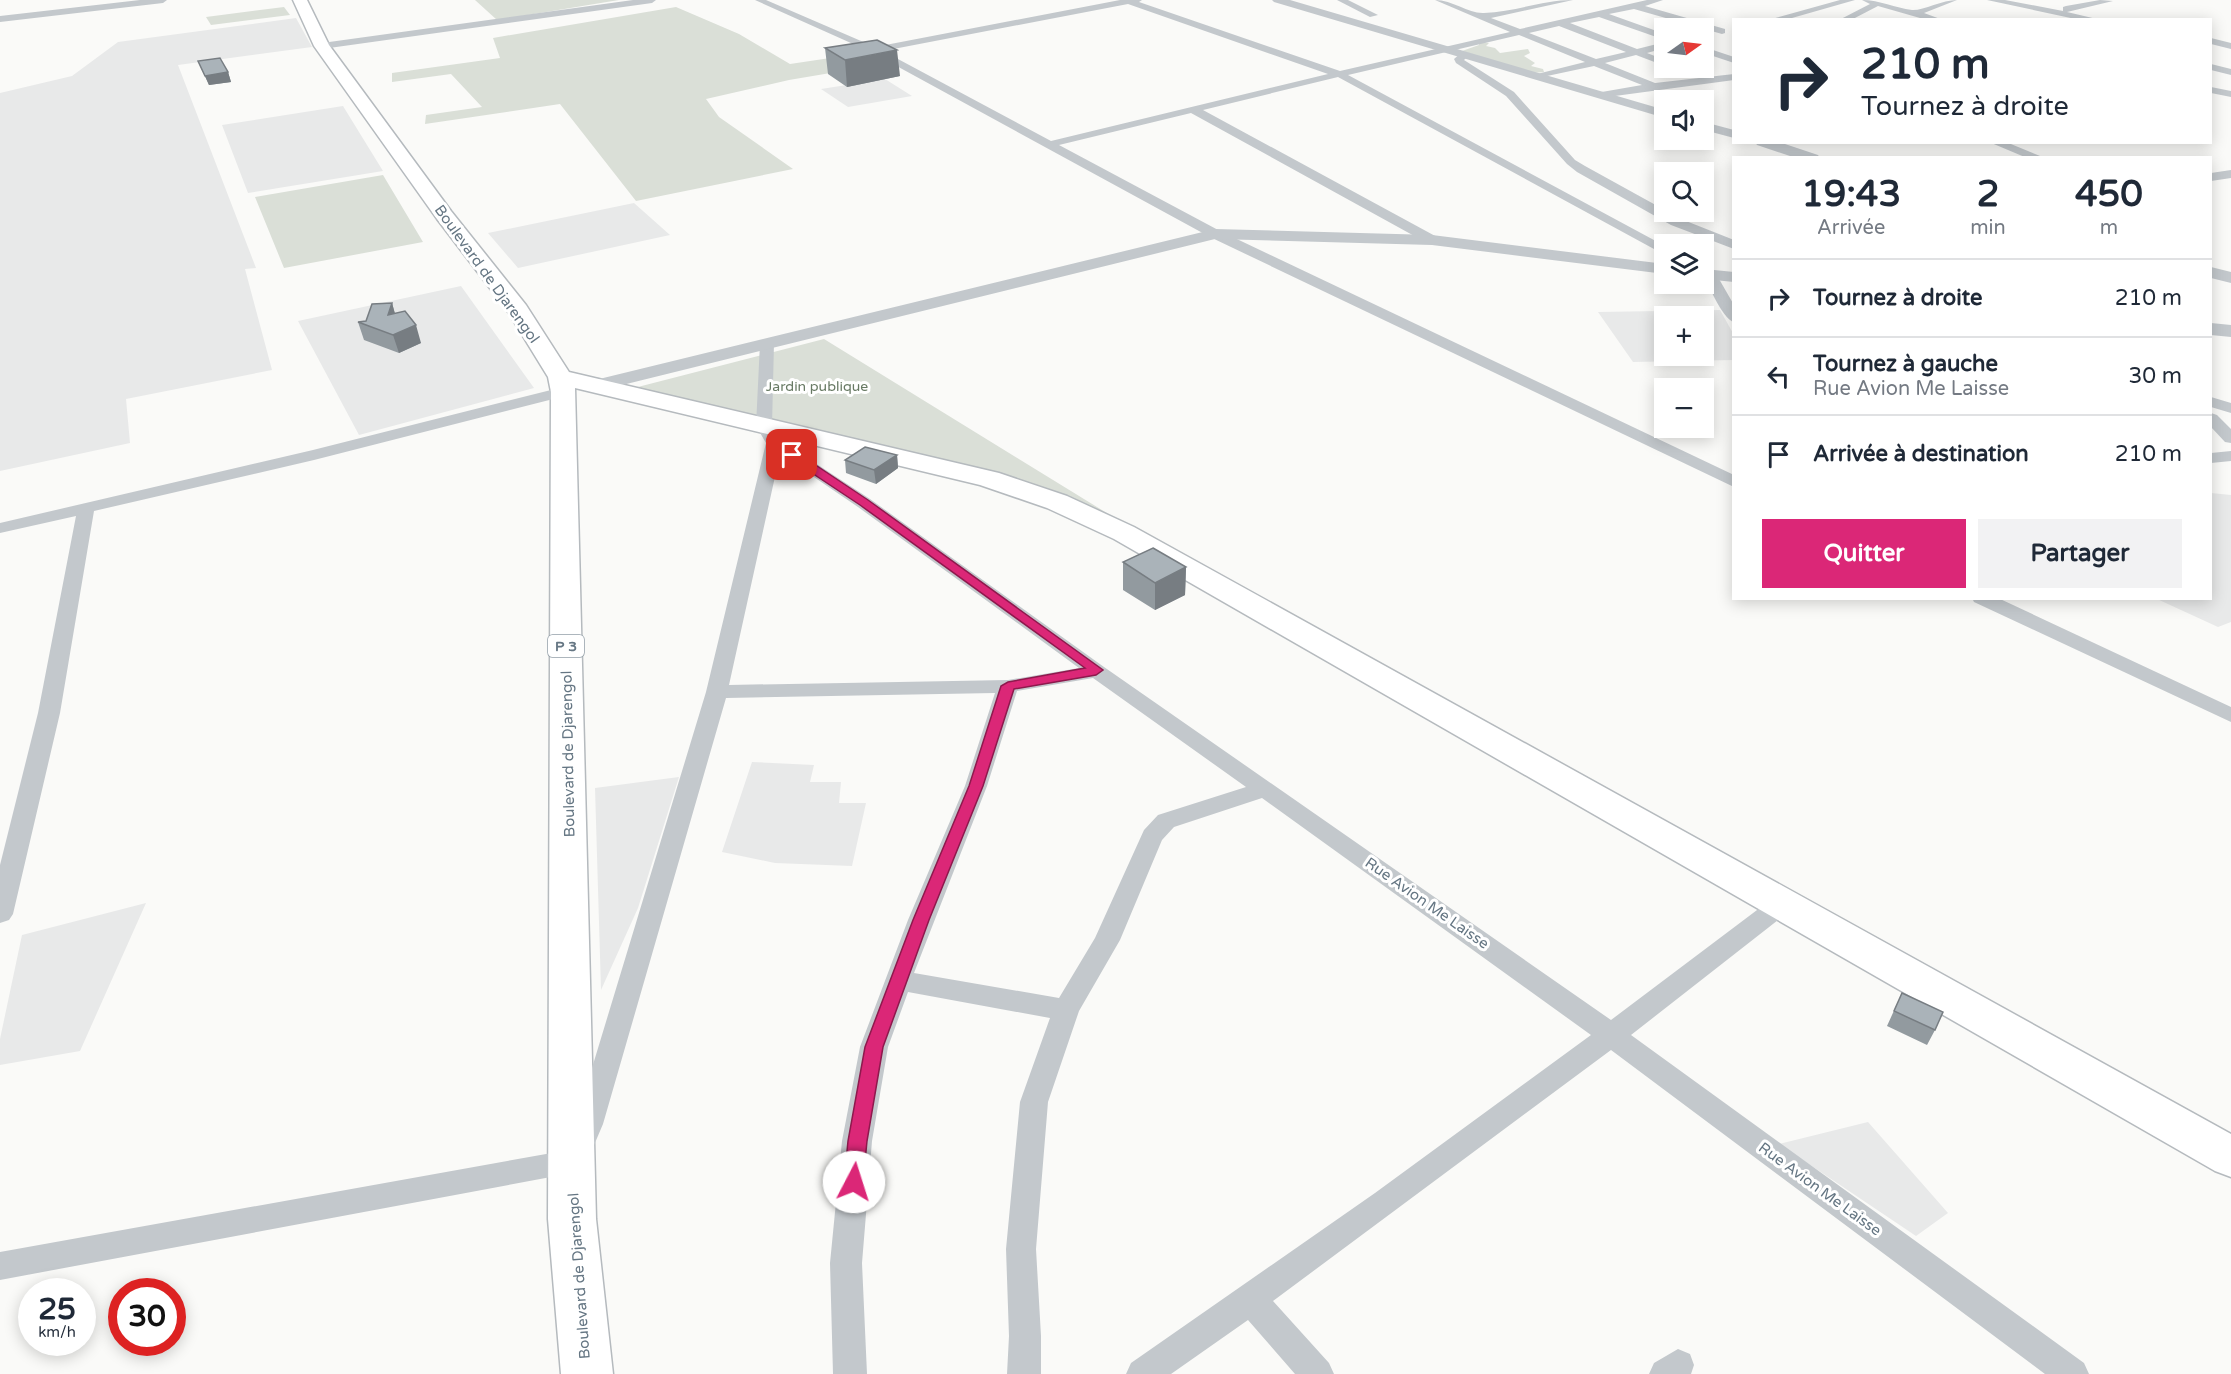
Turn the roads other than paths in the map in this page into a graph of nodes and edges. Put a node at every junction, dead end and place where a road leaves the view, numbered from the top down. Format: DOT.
graph roads {
  1 [pos="163,0"];
  2 [pos="300,0"];
  3 [pos="652,0"];
  4 [pos="759,0"];
  5 [pos="1278,0"];
  6 [pos="1341,0"];
  7 [pos="1438,0"];
  8 [pos="1569,0"];
  9 [pos="1659,0"];
  10 [pos="1851,0"];
  11 [pos="1866,0"];
  12 [pos="1953,0"];
  13 [pos="1991,0"];
  14 [pos="2103,0"];
  15 [pos="1130,1"];
  16 [pos="1466,2"];
  17 [pos="1594,3"];
  18 [pos="1878,3"];
  19 [pos="1450,4"];
  20 [pos="1634,6"];
  21 [pos="1615,10"];
  22 [pos="2053,12"];
  23 [pos="1916,13"];
  24 [pos="1600,14"];
  25 [pos="1373,15"];
  26 [pos="1480,16"];
  27 [pos="1780,18"];
  28 [pos="1847,18"];
  29 [pos="1932,18"];
  30 [pos="2086,18"];
  31 [pos="0,19"];
  32 [pos="1560,23"];
  33 [pos="1732,28"];
  34 [pos="1722,31"];
  35 [pos="1518,32"];
  36 [pos="1654,33"];
  37 [pos="1714,33"];
  38 [pos="2231,37"];
  39 [pos="2212,40"];
  40 [pos="2212,40"];
  41 [pos="322,46"];
  42 [pos="2231,46"];
  43 [pos="1654,48"];
  44 [pos="874,50"];
  45 [pos="1447,50"];
  46 [pos="1637,52"];
  47 [pos="1714,53"];
  48 [pos="1464,55"];
  49 [pos="1654,59"];
  50 [pos="1732,59"];
  51 [pos="1597,62"];
  52 [pos="2212,67"];
  53 [pos="2231,72"];
  54 [pos="1339,74"];
  55 [pos="1537,77"];
  56 [pos="1732,77"];
  57 [pos="1704,78"];
  58 [pos="1710,80"];
  59 [pos="1654,86"];
  60 [pos="2212,90"];
  61 [pos="2231,94"];
  62 [pos="1600,95"];
  63 [pos="1192,109"];
  64 [pos="1654,111"];
  65 [pos="1714,129"];
  66 [pos="1732,133"];
  67 [pos="1768,144"];
  68 [pos="2000,144"];
  69 [pos="1047,145"];
  70 [pos="1807,156"];
  71 [pos="2034,156"];
  72 [pos="2231,174"];
  73 [pos="2212,177"];
  74 [pos="1215,234"];
  75 [pos="1432,240"];
  76 [pos="1732,244"];
  77 [pos="1654,245"];
  78 [pos="1654,268"];
  79 [pos="2212,272"];
  80 [pos="1714,274"];
  81 [pos="1732,277"];
  82 [pos="2231,278"];
  83 [pos="1714,286"];
  84 [pos="1732,315"];
  85 [pos="2212,329"];
  86 [pos="2231,331"];
  87 [pos="767,343"];
  88 [pos="561,385"];
  89 [pos="598,385"];
  90 [pos="2212,402"];
  91 [pos="2231,408"];
  92 [pos="2212,419"];
  93 [pos="769,434"];
  94 [pos="2231,438"];
  95 [pos="2231,456"];
  96 [pos="2212,458"];
  97 [pos="1732,481"];
  98 [pos="86,508"];
  99 [pos="0,528"];
  100 [pos="1985,600"];
  101 [pos="1096,670"];
  102 [pos="1008,686"];
  103 [pos="717,692"];
  104 [pos="2231,715"];
  105 [pos="1266,789"];
  106 [pos="1782,904"];
  107 [pos="0,914"];
  108 [pos="898,980"];
  109 [pos="1066,1010"];
  110 [pos="1611,1036"];
  111 [pos="2231,1157"];
  112 [pos="573,1161"];
  113 [pos="0,1266"];
  114 [pos="1251,1300"];
  115 [pos="587,1374"];
  116 [pos="850,1374"];
  117 [pos="1024,1374"];
  118 [pos="1143,1374"];
  119 [pos="1317,1374"];
  120 [pos="2072,1374"];
  1 -- 31 [label="street"];
  2 -- 41 [label="main road, Boulevard de Djarengol"];
  3 -- 41 [label="street"];
  4 -- 44 [label="street"];
  5 -- 45 [label="street"];
  6 -- 25 [label="street"];
  7 -- 19 [label="street"];
  8 -- 26 [label="street"];
  9 -- 20 [label="street"];
  10 -- 27 [label="street"];
  11 -- 18 [label="street"];
  12 -- 23 [label="street"];
  13 -- 22 [label="street"];
  14 -- 22 [label="street"];
  15 -- 44 [label="street"];
  15 -- 54 [label="street"];
  16 -- 19 [label="street"];
  17 -- 21 [label="street"];
  18 -- 23 [label="street"];
  18 -- 28 [label="street"];
  19 -- 26 [label="street"];
  20 -- 21 [label="street"];
  20 -- 34 [label="street"];
  21 -- 24 [label="street"];
  22 -- 30 [label="street"];
  23 -- 29 [label="street"];
  24 -- 32 [label="street"];
  24 -- 36 [label="street"];
  26 -- 35 [label="street"];
  32 -- 35 [label="street"];
  32 -- 46 [label="street"];
  33 -- 34 [label="street"];
  34 -- 37 [label="street"];
  35 -- 45 [label="street"];
  35 -- 51 [label="street"];
  38 -- 39 [label="street"];
  40 -- 42 [label="street"];
  41 -- 88 [label="main road, Boulevard de Djarengol"];
  43 -- 46 [label="street"];
  44 -- 69 [label="street"];
  45 -- 48 [label="street"];
  45 -- 54 [label="street"];
  46 -- 49 [label="street"];
  46 -- 51 [label="street"];
  47 -- 50 [label="street"];
  48 -- 55 [label="street"];
  48 -- 76 [label="street"];
  51 -- 55 [label="street"];
  51 -- 59 [label="street"];
  52 -- 53 [label="street"];
  54 -- 63 [label="street"];
  54 -- 77 [label="street"];
  55 -- 62 [label="street"];
  56 -- 58 [label="street"];
  57 -- 58 [label="street"];
  58 -- 59 [label="street"];
  59 -- 62 [label="street"];
  60 -- 61 [label="street"];
  62 -- 64 [label="street"];
  63 -- 69 [label="street"];
  63 -- 75 [label="street"];
  65 -- 66 [label="street"];
  67 -- 70 [label="street"];
  68 -- 71 [label="street"];
  69 -- 74 [label="street"];
  72 -- 73 [label="street"];
  74 -- 75 [label="street"];
  74 -- 87 [label="street"];
  74 -- 97 [label="street"];
  75 -- 78 [label="street"];
  79 -- 82 [label="street"];
  80 -- 81 [label="street"];
  83 -- 84 [label="street"];
  85 -- 86 [label="street"];
  87 -- 89 [label="street"];
  87 -- 93 [label="street"];
  88 -- 89 [label="main road"];
  88 -- 98 [label="street"];
  88 -- 112 [label="main road, Boulevard de Djarengol / P 3"];
  89 -- 93 [label="main road"];
  90 -- 91 [label="street"];
  92 -- 94 [label="street"];
  93 -- 101 [label="street, Rue Avion Me Laisse"];
  93 -- 103 [label="street"];
  93 -- 106 [label="main road"];
  95 -- 96 [label="street"];
  98 -- 99 [label="street"];
  98 -- 107 [label="street"];
  100 -- 104 [label="street"];
  101 -- 102 [label="street"];
  101 -- 105 [label="street, Rue Avion Me Laisse"];
  102 -- 103 [label="street"];
  102 -- 108 [label="street"];
  103 -- 112 [label="street"];
  105 -- 109 [label="street"];
  105 -- 110 [label="street, Rue Avion Me Laisse"];
  106 -- 110 [label="street"];
  106 -- 111 [label="main road"];
  108 -- 109 [label="street"];
  108 -- 116 [label="street"];
  109 -- 117 [label="street"];
  110 -- 114 [label="street"];
  110 -- 120 [label="street, Rue Avion Me Laisse"];
  112 -- 113 [label="street"];
  112 -- 115 [label="main road, Boulevard de Djarengol / P 3"];
  114 -- 118 [label="street"];
  114 -- 119 [label="street"];
}
